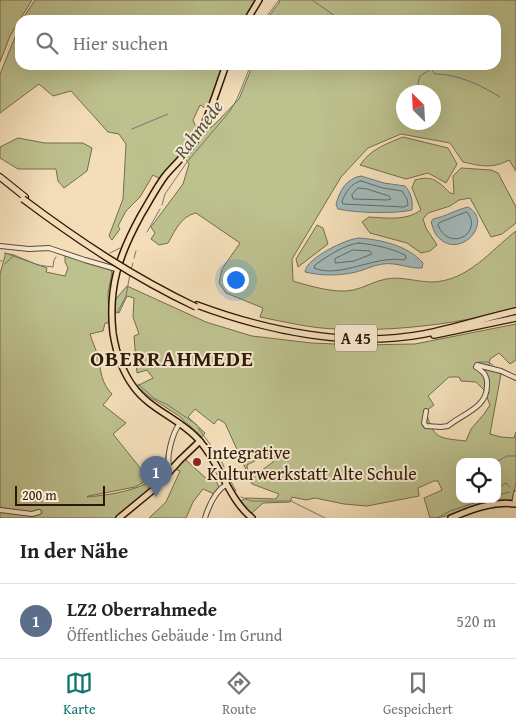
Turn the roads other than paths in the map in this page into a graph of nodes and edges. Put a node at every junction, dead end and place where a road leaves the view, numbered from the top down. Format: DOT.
graph roads {
  1 [pos="259,0"];
  2 [pos="250,15"];
  3 [pos="224,70"];
  4 [pos="0,178"];
  5 [pos="0,181"];
  6 [pos="24,198"];
  7 [pos="0,246"];
  8 [pos="116,269"];
  9 [pos="196,306"];
  10 [pos="516,311"];
  11 [pos="516,318"];
  12 [pos="516,378"];
  13 [pos="426,411"];
  14 [pos="180,423"];
  15 [pos="192,433"];
  16 [pos="200,441"];
  17 [pos="191,449"];
  18 [pos="171,470"];
  19 [pos="227,484"];
  20 [pos="516,493"];
  21 [pos="515,504"];
  22 [pos="0,510"];
  23 [pos="39,512"];
  24 [pos="119,518"];
  25 [pos="205,518"];
  26 [pos="252,518"];
  27 [pos="452,518"];
  1 -- 2 [label="main road"];
  3 -- 8 [label="main road"];
  4 -- 6 [label="highway, A 45"];
  5 -- 6 [label="highway, A 45"];
  6 -- 9 [label="highway, A 45, bridge"];
  7 -- 8 [label="street"];
  8 -- 14 [label="main road"];
  9 -- 10 [label="highway, A 45"];
  9 -- 11 [label="highway, A 45"];
  12 -- 13 [label="street"];
  14 -- 15 [label="main road"];
  14 -- 18 [label="street"];
  15 -- 16 [label="main road"];
  15 -- 17 [label="main road"];
  16 -- 17 [label="main road"];
  16 -- 19 [label="main road"];
  17 -- 18 [label="main road"];
  18 -- 24 [label="main road"];
  19 -- 25 [label="street"];
  19 -- 26 [label="main road"];
  20 -- 21 [label="street"];
  21 -- 27 [label="main road"];
  22 -- 23 [label="street"];
}
